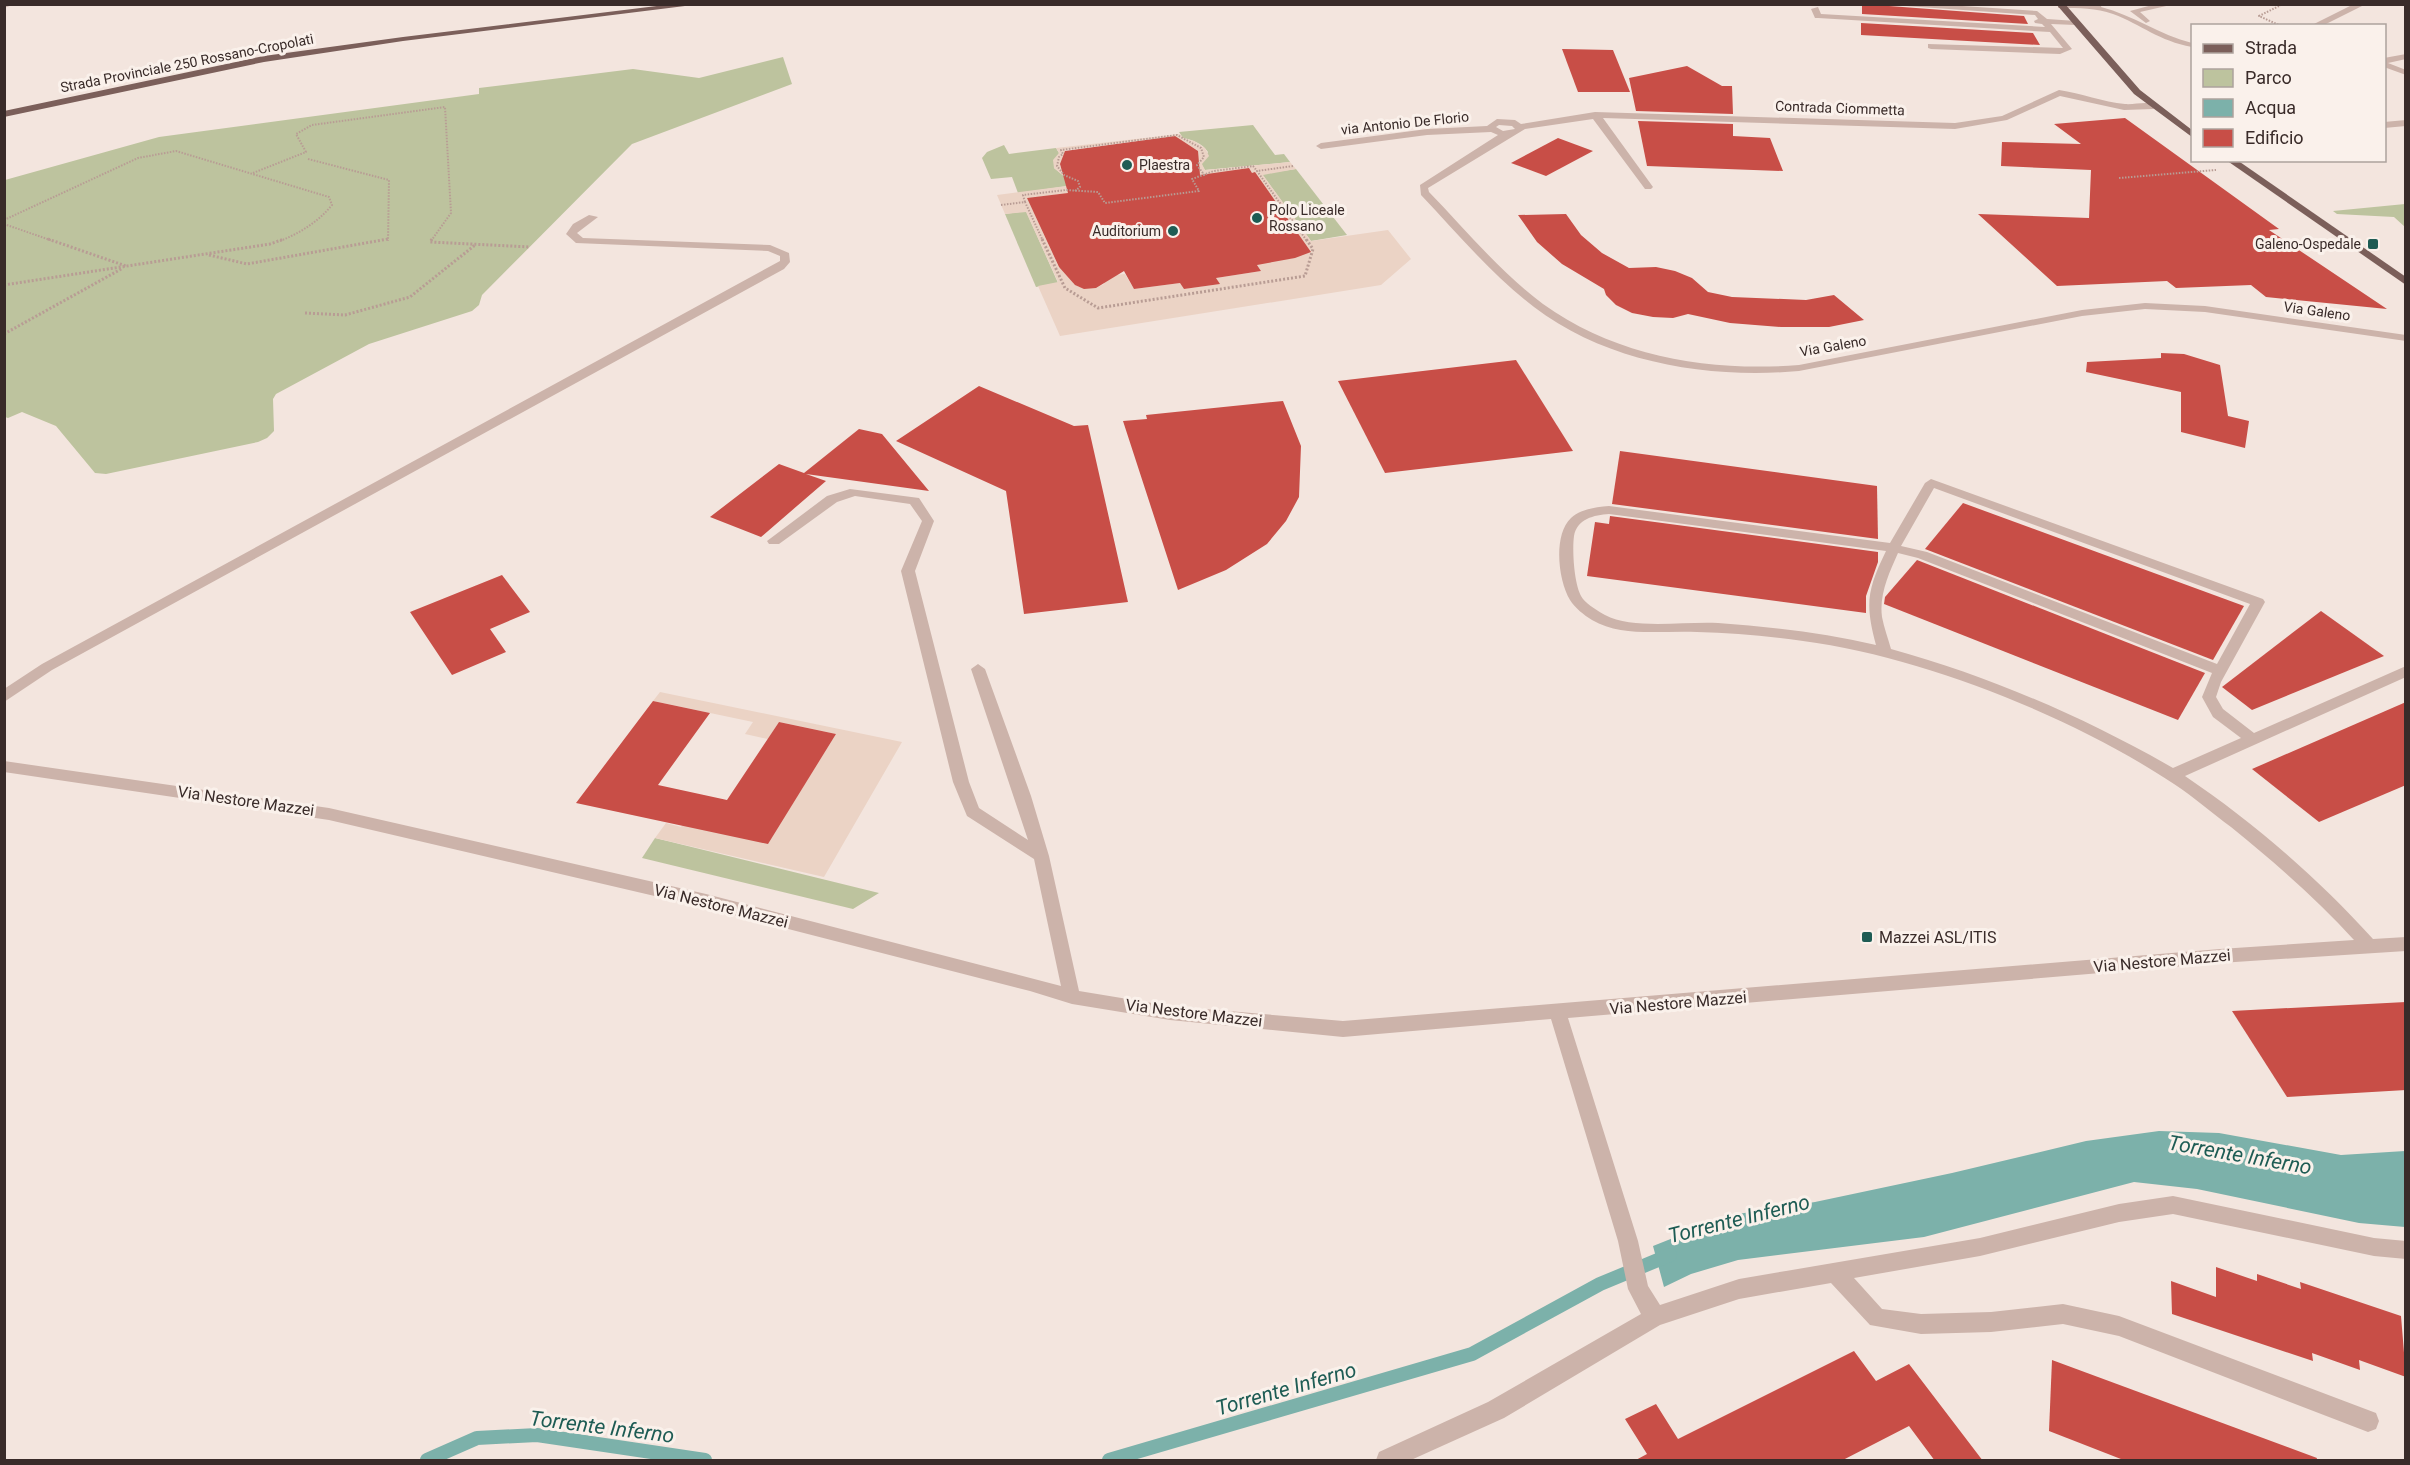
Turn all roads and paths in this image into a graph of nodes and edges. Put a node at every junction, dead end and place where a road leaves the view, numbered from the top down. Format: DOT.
graph roads {
  1 [pos="11,4"];
  2 [pos="698,4"];
  3 [pos="1882,4"];
  4 [pos="2029,4"];
  5 [pos="2102,4"];
  6 [pos="2171,4"];
  7 [pos="2283,4"];
  8 [pos="2362,4"];
  9 [pos="2060,5"];
  10 [pos="4,6"];
  11 [pos="2089,6"];
  12 [pos="1814,7"];
  13 [pos="2037,13"];
  14 [pos="2044,21"];
  15 [pos="2076,23"];
  16 [pos="2277,24"];
  17 [pos="2318,24"];
  18 [pos="2052,30"];
  19 [pos="2191,44"];
  20 [pos="2191,45"];
  21 [pos="1931,46"];
  22 [pos="2406,56"];
  23 [pos="2386,63"];
  24 [pos="2386,63"];
  25 [pos="2406,73"];
  26 [pos="2153,105"];
  27 [pos="4,114"];
  28 [pos="1595,115"];
  29 [pos="2406,123"];
  30 [pos="2386,125"];
  31 [pos="1520,127"];
  32 [pos="1492,129"];
  33 [pos="2191,133"];
  34 [pos="1507,134"];
  35 [pos="1321,146"];
  36 [pos="308,159"];
  37 [pos="2233,162"];
  38 [pos="1293,166"];
  39 [pos="2217,170"];
  40 [pos="1257,171"];
  41 [pos="251,174"];
  42 [pos="1204,176"];
  43 [pos="2119,178"];
  44 [pos="1648,187"];
  45 [pos="1075,191"];
  46 [pos="1026,202"];
  47 [pos="1001,205"];
  48 [pos="593,217"];
  49 [pos="4,222"];
  50 [pos="476,244"];
  51 [pos="530,247"];
  52 [pos="207,254"];
  53 [pos="126,267"];
  54 [pos="2406,282"];
  55 [pos="4,285"];
  56 [pos="305,313"];
  57 [pos="4,334"];
  58 [pos="2406,338"];
  59 [pos="774,541"];
  60 [pos="1893,548"];
  61 [pos="1884,651"];
  62 [pos="978,669"];
  63 [pos="2221,671"];
  64 [pos="2406,671"];
  65 [pos="4,697"];
  66 [pos="2253,740"];
  67 [pos="4,766"];
  68 [pos="2172,775"];
  69 [pos="1041,856"];
  70 [pos="2406,944"];
  71 [pos="2369,946"];
  72 [pos="1072,998"];
  73 [pos="1558,1013"];
  74 [pos="2406,1250"];
  75 [pos="1835,1272"];
  76 [pos="1655,1317"];
  77 [pos="2368,1421"];
  78 [pos="1387,1461"];
  1 -- 10 [label="street"];
  2 -- 27 [label="main road, Strada Provinciale 250 Rossano-Cropolati"];
  3 -- 13 [label="street"];
  4 -- 13 [label="street"];
  5 -- 11 [label="street"];
  6 -- 19 [label="street"];
  7 -- 16 [label="path"];
  8 -- 17 [label="street"];
  9 -- 11 [label="street"];
  9 -- 15 [label="main road"];
  11 -- 20 [label="street"];
  12 -- 14 [label="street"];
  12 -- 18 [label="street"];
  13 -- 14 [label="street"];
  14 -- 15 [label="street"];
  14 -- 18 [label="street"];
  15 -- 26 [label="main road"];
  18 -- 21 [label="street"];
  22 -- 23 [label="street"];
  24 -- 25 [label="street"];
  26 -- 28 [label="street, Contrada Ciommetta"];
  26 -- 33 [label="main road"];
  28 -- 31 [label="street, Contrada Ciommetta"];
  28 -- 44 [label="street"];
  29 -- 30 [label="street"];
  31 -- 32 [label="street"];
  31 -- 34 [label="street"];
  32 -- 34 [label="street"];
  32 -- 35 [label="street, via Antonio De Florio"];
  34 -- 58 [label="street, Via Galeno"];
  36 -- 52 [label="path"];
  37 -- 54 [label="main road"];
  38 -- 40 [label="path"];
  39 -- 43 [label="path"];
  40 -- 42 [label="path"];
  40 -- 46 [label="path"];
  41 -- 49 [label="path"];
  41 -- 50 [label="path"];
  41 -- 52 [label="path"];
  42 -- 45 [label="path"];
  42 -- 45 [label="path"];
  45 -- 46 [label="path"];
  46 -- 47 [label="path"];
  48 -- 65 [label="street"];
  49 -- 53 [label="path"];
  50 -- 51 [label="path"];
  50 -- 56 [label="path"];
  52 -- 53 [label="path"];
  53 -- 55 [label="path"];
  53 -- 57 [label="path"];
  59 -- 69 [label="street"];
  60 -- 61 [label="street"];
  60 -- 61 [label="street"];
  60 -- 63 [label="street"];
  60 -- 63 [label="street"];
  61 -- 68 [label="street"];
  62 -- 69 [label="street"];
  63 -- 66 [label="street"];
  64 -- 66 [label="street"];
  66 -- 68 [label="street"];
  67 -- 72 [label="street, Via Nestore Mazzei"];
  68 -- 71 [label="street"];
  69 -- 72 [label="street"];
  70 -- 71 [label="street, Via Nestore Mazzei"];
  71 -- 73 [label="street, Via Nestore Mazzei"];
  72 -- 73 [label="street, Via Nestore Mazzei"];
  73 -- 76 [label="street"];
  74 -- 75 [label="street"];
  75 -- 76 [label="street"];
  75 -- 77 [label="street"];
  76 -- 78 [label="street"];
}
